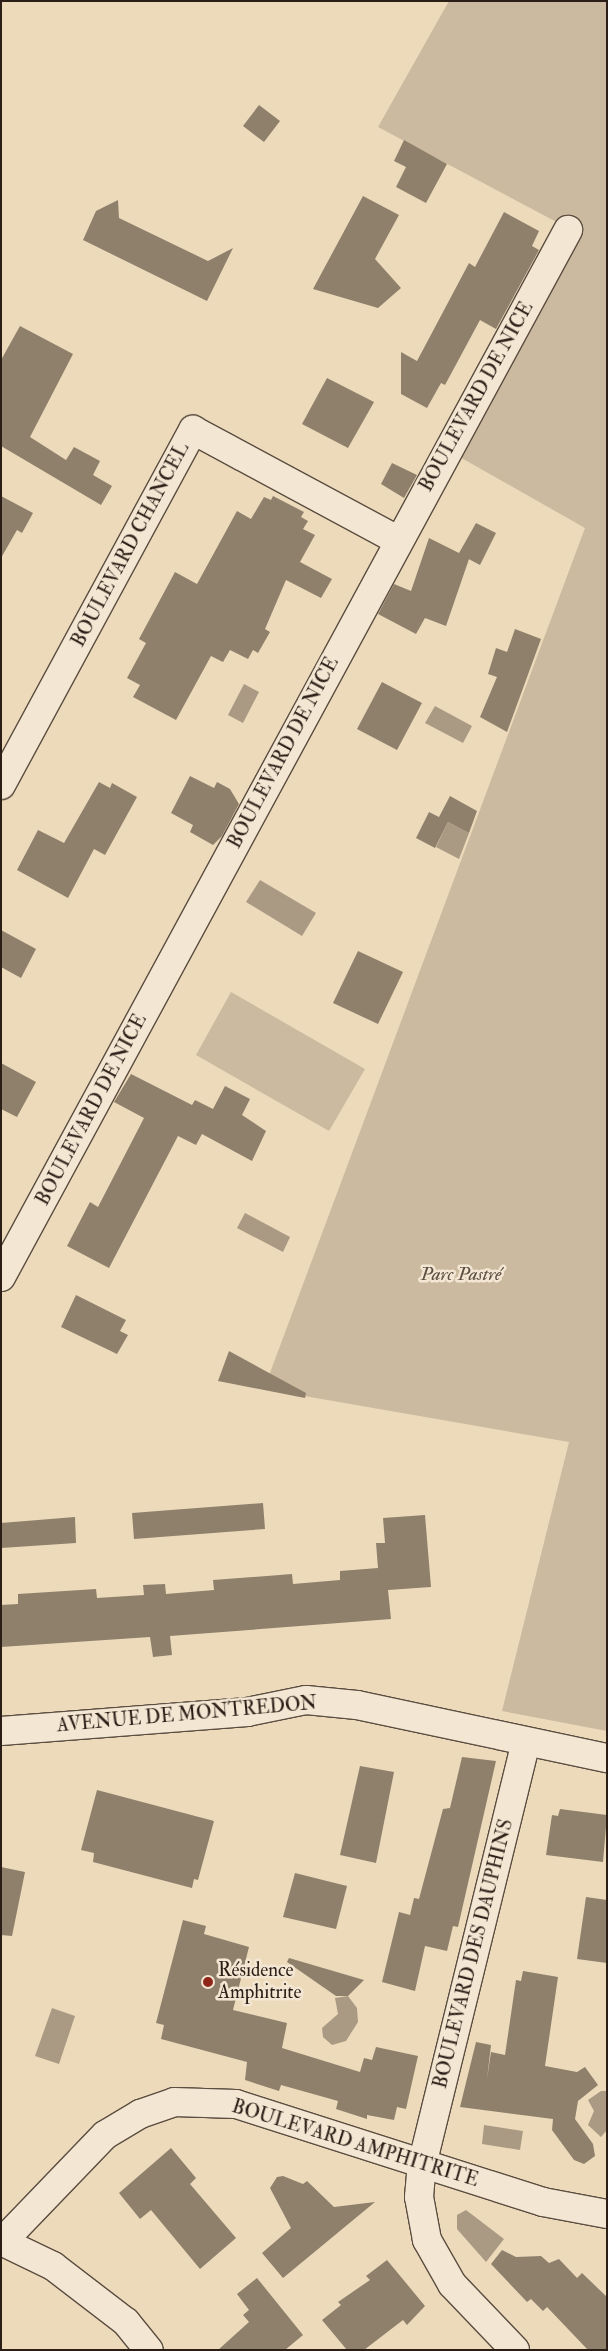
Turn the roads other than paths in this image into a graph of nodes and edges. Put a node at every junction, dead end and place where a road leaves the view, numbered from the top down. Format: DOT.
graph roads {
  1 [pos="568,230"];
  2 [pos="399,541"];
  3 [pos="1,786"];
  4 [pos="1,1277"];
  5 [pos="1,1731"];
  6 [pos="526,1742"];
  7 [pos="607,1758"];
  8 [pos="422,2165"];
  9 [pos="607,2214"];
  10 [pos="2,2241"];
  11 [pos="149,2350"];
  12 [pos="515,2350"];
  1 -- 2 [label="street, BOULEVARD DE NICE"];
  2 -- 3 [label="street, BOULEVARD CHANCEL"];
  2 -- 4 [label="street, BOULEVARD DE NICE"];
  5 -- 6 [label="street, AVENUE DE MONTREDON"];
  6 -- 7 [label="street, AVENUE DE MONTREDON"];
  6 -- 8 [label="street, BOULEVARD DES DAUPHINS"];
  8 -- 9 [label="street, BOULEVARD AMPHITRITE"];
  8 -- 10 [label="street, BOULEVARD AMPHITRITE"];
  8 -- 12 [label="street, BOULEVARD DES DAUPHINS"];
  10 -- 11 [label="street"];
}
